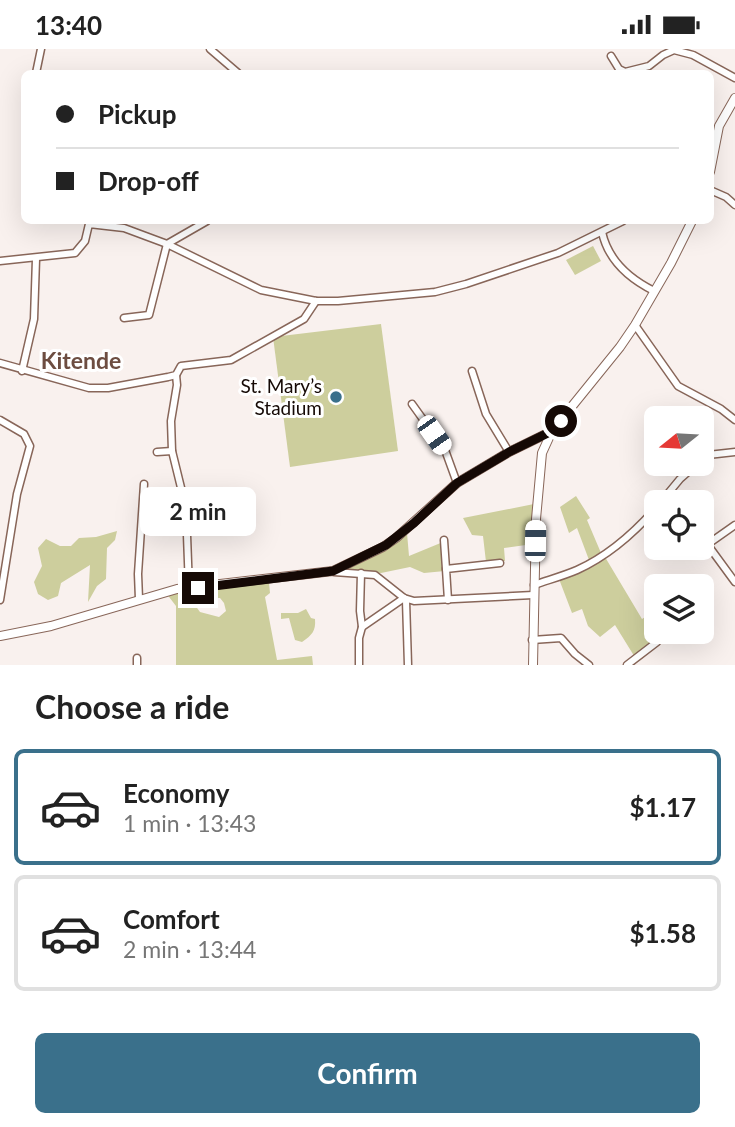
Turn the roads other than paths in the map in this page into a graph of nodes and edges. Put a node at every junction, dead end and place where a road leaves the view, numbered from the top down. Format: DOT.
graph roads {
  1 [pos="41,49"];
  2 [pos="215,51"];
  3 [pos="611,56"];
  4 [pos="37,70"];
  5 [pos="231,70"];
  6 [pos="621,70"];
  7 [pos="633,70"];
  8 [pos="735,78"];
  9 [pos="735,98"];
  10 [pos="719,126"];
  11 [pos="714,133"];
  12 [pos="714,152"];
  13 [pos="714,192"];
  14 [pos="735,205"];
  15 [pos="87,224"];
  16 [pos="99,224"];
  17 [pos="202,224"];
  18 [pos="617,224"];
  19 [pos="690,224"];
  20 [pos="602,232"];
  21 [pos="167,244"];
  22 [pos="36,259"];
  23 [pos="0,261"];
  24 [pos="654,291"];
  25 [pos="316,301"];
  26 [pos="124,318"];
  27 [pos="635,325"];
  28 [pos="0,363"];
  29 [pos="472,370"];
  30 [pos="22,371"];
  31 [pos="176,375"];
  32 [pos="412,404"];
  33 [pos="0,420"];
  34 [pos="735,420"];
  35 [pos="552,431"];
  36 [pos="172,451"];
  37 [pos="157,452"];
  38 [pos="509,452"];
  39 [pos="735,452"];
  40 [pos="714,454"];
  41 [pos="687,476"];
  42 [pos="457,483"];
  43 [pos="144,484"];
  44 [pos="675,490"];
  45 [pos="644,521"];
  46 [pos="735,525"];
  47 [pos="444,540"];
  48 [pos="714,540"];
  49 [pos="714,552"];
  50 [pos="500,563"];
  51 [pos="446,569"];
  52 [pos="333,571"];
  53 [pos="361,573"];
  54 [pos="735,582"];
  55 [pos="534,585"];
  56 [pos="189,589"];
  57 [pos="533,595"];
  58 [pos="139,599"];
  59 [pos="405,599"];
  60 [pos="0,600"];
  61 [pos="448,600"];
  62 [pos="362,627"];
  63 [pos="0,636"];
  64 [pos="532,640"];
  65 [pos="654,644"];
  66 [pos="359,665"];
  67 [pos="408,665"];
  68 [pos="533,665"];
  69 [pos="589,665"];
  70 [pos="627,665"];
  1 -- 4 [label="street"];
  2 -- 5 [label="street"];
  3 -- 6 [label="street"];
  7 -- 8 [label="street"];
  9 -- 10 [label="street"];
  10 -- 11 [label="street"];
  10 -- 12 [label="street"];
  13 -- 14 [label="street"];
  15 -- 22 [label="street"];
  16 -- 21 [label="street"];
  17 -- 21 [label="street"];
  18 -- 20 [label="street"];
  19 -- 24 [label="street"];
  20 -- 24 [label="street"];
  20 -- 25 [label="street"];
  21 -- 25 [label="street"];
  21 -- 26 [label="street"];
  22 -- 23 [label="street"];
  22 -- 30 [label="street"];
  24 -- 27 [label="street"];
  25 -- 31 [label="street"];
  27 -- 34 [label="street"];
  27 -- 35 [label="street"];
  28 -- 30 [label="street"];
  29 -- 38 [label="street"];
  30 -- 31 [label="street"];
  31 -- 36 [label="street"];
  32 -- 42 [label="street"];
  33 -- 60 [label="street"];
  35 -- 38 [label="street"];
  35 -- 55 [label="street"];
  36 -- 37 [label="street"];
  36 -- 56 [label="street"];
  38 -- 42 [label="street"];
  39 -- 40 [label="street"];
  41 -- 44 [label="street"];
  42 -- 52 [label="street"];
  43 -- 58 [label="street"];
  45 -- 55 [label="street"];
  46 -- 48 [label="street"];
  47 -- 51 [label="street"];
  49 -- 54 [label="street"];
  50 -- 51 [label="street"];
  51 -- 61 [label="street"];
  52 -- 53 [label="street"];
  52 -- 56 [label="street"];
  53 -- 59 [label="street"];
  53 -- 62 [label="street"];
  55 -- 57 [label="street"];
  56 -- 58 [label="street"];
  57 -- 61 [label="street"];
  57 -- 64 [label="street"];
  58 -- 63 [label="street"];
  59 -- 61 [label="street"];
  59 -- 62 [label="street"];
  59 -- 67 [label="street"];
  62 -- 66 [label="street"];
  64 -- 68 [label="street"];
  64 -- 69 [label="street"];
  65 -- 70 [label="street"];
}
